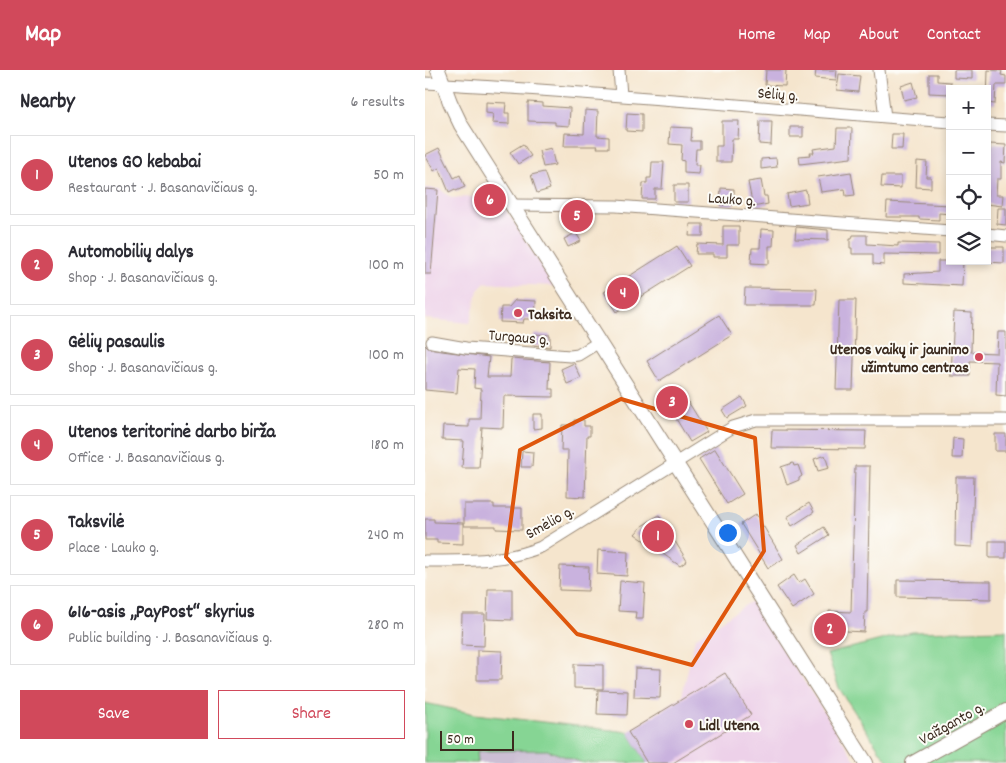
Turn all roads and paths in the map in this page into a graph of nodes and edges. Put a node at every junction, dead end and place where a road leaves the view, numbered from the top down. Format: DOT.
graph roads {
  1 [pos="438,70"];
  2 [pos="619,70"];
  3 [pos="879,70"];
  4 [pos="425,83"];
  5 [pos="443,84"];
  6 [pos="621,95"];
  7 [pos="885,117"];
  8 [pos="946,122"];
  9 [pos="991,125"];
  10 [pos="1006,126"];
  11 [pos="511,205"];
  12 [pos="946,231"];
  13 [pos="991,234"];
  14 [pos="1006,236"];
  15 [pos="432,342"];
  16 [pos="599,342"];
  17 [pos="1006,420"];
  18 [pos="675,464"];
  19 [pos="425,561"];
  20 [pos="1006,711"];
  21 [pos="866,763"];
  22 [pos="913,763"];
  1 -- 5 [label="main road"];
  2 -- 6 [label="street"];
  3 -- 7 [label="street"];
  4 -- 5 [label="street, Sėlių g."];
  5 -- 6 [label="street, Sėlių g."];
  5 -- 11 [label="main road"];
  6 -- 7 [label="street, Sėlių g."];
  7 -- 8 [label="street, Sėlių g."];
  9 -- 10 [label="street"];
  11 -- 12 [label="street, Lauko g."];
  11 -- 16 [label="main road"];
  13 -- 14 [label="street"];
  15 -- 16 [label="street, Turgaus g."];
  16 -- 18 [label="main road"];
  17 -- 18 [label="street, Smėlio g."];
  18 -- 19 [label="street, Smėlio g."];
  18 -- 21 [label="main road"];
  20 -- 22 [label="main road, Vaižganto g."];
}
